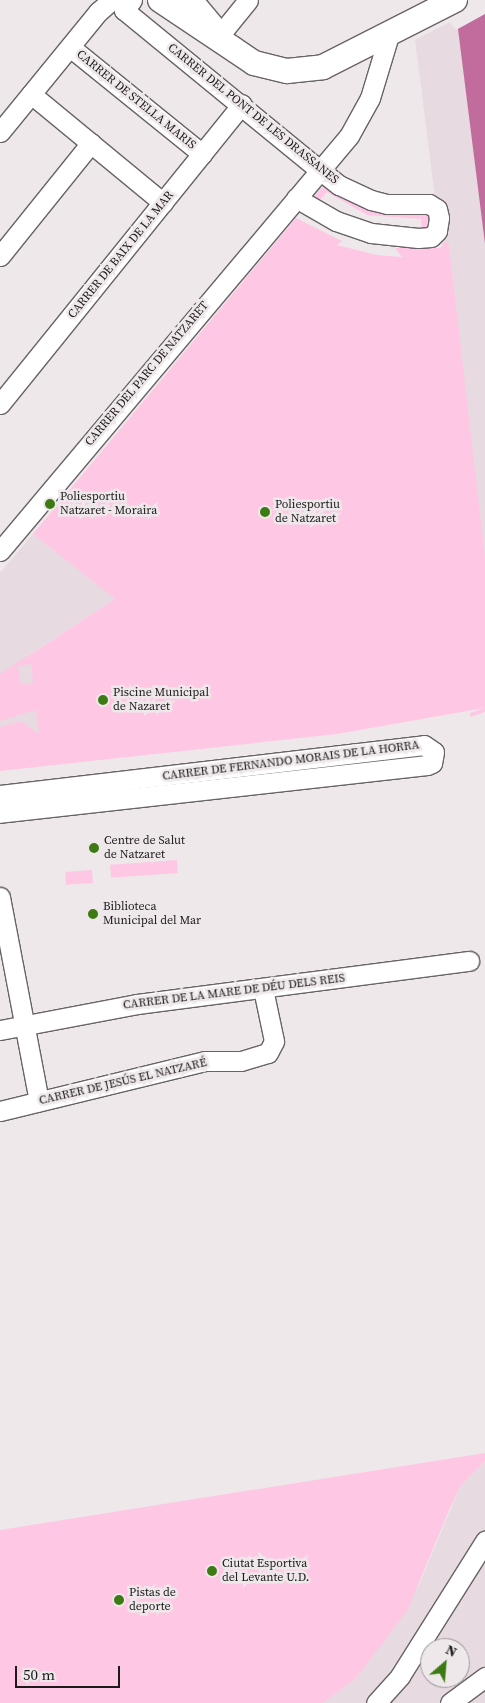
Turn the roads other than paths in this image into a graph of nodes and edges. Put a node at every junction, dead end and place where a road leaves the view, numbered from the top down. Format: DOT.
graph roads {
  1 [pos="160,0"];
  2 [pos="178,0"];
  3 [pos="190,0"];
  4 [pos="248,0"];
  5 [pos="455,0"];
  6 [pos="120,3"];
  7 [pos="219,35"];
  8 [pos="389,35"];
  9 [pos="70,47"];
  10 [pos="31,94"];
  11 [pos="242,104"];
  12 [pos="0,132"];
  13 [pos="91,143"];
  14 [pos="202,154"];
  15 [pos="321,171"];
  16 [pos="296,198"];
  17 [pos="163,203"];
  18 [pos="0,256"];
  19 [pos="0,404"];
  20 [pos="6,530"];
  21 [pos="0,551"];
  22 [pos="0,795"];
  23 [pos="0,812"];
  24 [pos="0,897"];
  25 [pos="2,917"];
  26 [pos="469,961"];
  27 [pos="263,989"];
  28 [pos="24,1025"];
  29 [pos="0,1030"];
  30 [pos="39,1101"];
  31 [pos="0,1111"];
  32 [pos="485,1541"];
  33 [pos="485,1677"];
  34 [pos="376,1703"];
  35 [pos="450,1703"];
  1 -- 7 [label="main road"];
  2 -- 7 [label="main road"];
  3 -- 7 [label="main road"];
  4 -- 7 [label="street"];
  5 -- 8 [label="main road"];
  6 -- 9 [label="street"];
  6 -- 11 [label="street, CARRER DEL PONT DE LES DRASSANES"];
  7 -- 8 [label="main road"];
  8 -- 15 [label="street, CARRER DEL PARC DE NATZARET"];
  9 -- 10 [label="street"];
  9 -- 14 [label="street, CARRER DE STELLA MARIS"];
  10 -- 12 [label="street"];
  10 -- 13 [label="street"];
  11 -- 14 [label="street, CARRER DE BAIX DE LA MAR"];
  11 -- 15 [label="street, CARRER DEL PONT DE LES DRASSANES"];
  13 -- 17 [label="street"];
  13 -- 18 [label="street"];
  14 -- 17 [label="street, CARRER DE BAIX DE LA MAR"];
  15 -- 16 [label="street, CARRER DEL PARC DE NATZARET"];
  15 -- 16 [label="street, CARRER DEL PONT DE LES DRASSANES"];
  16 -- 20 [label="street, CARRER DEL PARC DE NATZARET"];
  17 -- 19 [label="street, CARRER DE BAIX DE LA MAR"];
  20 -- 21 [label="street, CARRER DEL PARC DE NATZARET"];
  22 -- 23 [label="street, CARRER DE FERNANDO MORAIS DE LA HORRA"];
  24 -- 25 [label="street"];
  25 -- 28 [label="street"];
  26 -- 27 [label="street, CARRER DE LA MARE DE DÉU DELS REIS"];
  27 -- 28 [label="street, CARRER DE LA MARE DE DÉU DELS REIS"];
  27 -- 30 [label="street, CARRER DE JESÚS EL NATZARÉ"];
  28 -- 29 [label="street, CARRER DE LA MARE DE DÉU DELS REIS"];
  28 -- 30 [label="street"];
  30 -- 31 [label="street, CARRER DE JESÚS EL NATZARÉ"];
  32 -- 34 [label="street"];
  33 -- 35 [label="street"];
}
